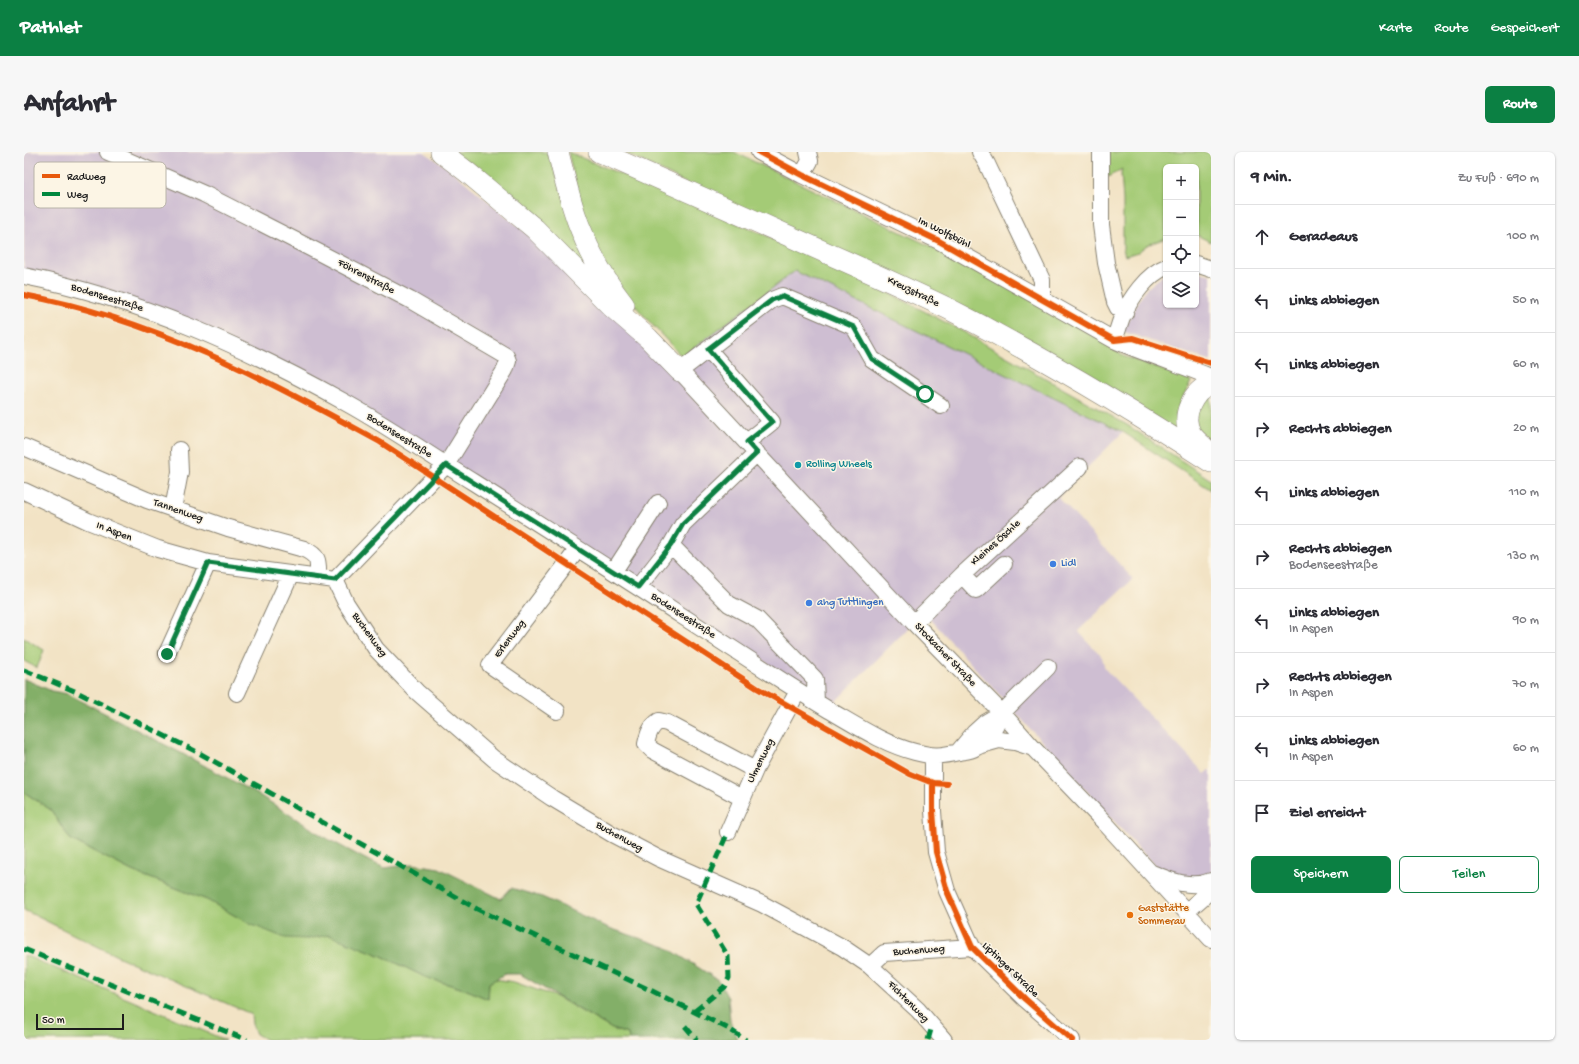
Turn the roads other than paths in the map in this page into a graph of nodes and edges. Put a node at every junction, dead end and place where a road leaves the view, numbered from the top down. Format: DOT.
graph roads {
  1 [pos="108,152"];
  2 [pos="441,152"];
  3 [pos="558,152"];
  4 [pos="600,152"];
  5 [pos="760,152"];
  6 [pos="808,152"];
  7 [pos="980,152"];
  8 [pos="1101,152"];
  9 [pos="131,162"];
  10 [pos="802,175"];
  11 [pos="166,177"];
  12 [pos="1199,265"];
  13 [pos="1163,268"];
  14 [pos="1211,269"];
  15 [pos="24,276"];
  16 [pos="1042,298"];
  17 [pos="1124,313"];
  18 [pos="648,338"];
  19 [pos="1114,340"];
  20 [pos="708,349"];
  21 [pos="680,371"];
  22 [pos="1211,377"];
  23 [pos="1211,384"];
  24 [pos="942,406"];
  25 [pos="24,447"];
  26 [pos="752,448"];
  27 [pos="179,450"];
  28 [pos="1211,456"];
  29 [pos="1211,462"];
  30 [pos="446,465"];
  31 [pos="1080,467"];
  32 [pos="24,491"];
  33 [pos="658,503"];
  34 [pos="173,510"];
  35 [pos="671,545"];
  36 [pos="578,549"];
  37 [pos="208,563"];
  38 [pos="1004,564"];
  39 [pos="614,572"];
  40 [pos="291,574"];
  41 [pos="962,575"];
  42 [pos="318,577"];
  43 [pos="335,580"];
  44 [pos="638,587"];
  45 [pos="914,622"];
  46 [pos="167,654"];
  47 [pos="1048,667"];
  48 [pos="798,691"];
  49 [pos="237,693"];
  50 [pos="816,702"];
  51 [pos="557,711"];
  52 [pos="1002,713"];
  53 [pos="981,745"];
  54 [pos="1034,749"];
  55 [pos="958,752"];
  56 [pos="933,756"];
  57 [pos="755,770"];
  58 [pos="742,798"];
  59 [pos="728,832"];
  60 [pos="1149,872"];
  61 [pos="1211,881"];
  62 [pos="1211,890"];
  63 [pos="1186,912"];
  64 [pos="1211,939"];
  65 [pos="972,946"];
  66 [pos="870,966"];
  67 [pos="944,1040"];
  68 [pos="1072,1040"];
  1 -- 9 [label="street, Föhrenstraße"];
  2 -- 18 [label="main road"];
  3 -- 18 [label="main road"];
  4 -- 29 [label="main road, Kreuzstraße"];
  5 -- 10 [label="street, Im Wolfsbühl"];
  6 -- 10 [label="street"];
  7 -- 16 [label="street"];
  8 -- 17 [label="street"];
  10 -- 16 [label="street, Im Wolfsbühl"];
  11 -- 30 [label="street, Föhrenstraße"];
  12 -- 14 [label="street"];
  13 -- 17 [label="street"];
  15 -- 30 [label="street, Bodenseestraße"];
  16 -- 19 [label="street, Im Wolfsbühl"];
  17 -- 19 [label="street"];
  18 -- 21 [label="main road"];
  19 -- 22 [label="street, Im Wolfsbühl"];
  20 -- 21 [label="street"];
  20 -- 24 [label="street"];
  20 -- 26 [label="street"];
  21 -- 26 [label="street, Stockacher Straße"];
  23 -- 28 [label="main road"];
  25 -- 34 [label="street, Tannenweg"];
  26 -- 35 [label="street"];
  26 -- 45 [label="street, Stockacher Straße"];
  27 -- 34 [label="street"];
  30 -- 36 [label="street, Bodenseestraße"];
  30 -- 43 [label="street"];
  31 -- 41 [label="street, Kleines Öschle"];
  32 -- 37 [label="street, In Aspen"];
  33 -- 39 [label="street"];
  34 -- 42 [label="street, Tannenweg"];
  35 -- 44 [label="street"];
  35 -- 50 [label="street"];
  36 -- 39 [label="street, Bodenseestraße"];
  36 -- 51 [label="street, Erlenweg"];
  37 -- 40 [label="street, In Aspen"];
  37 -- 46 [label="street"];
  38 -- 41 [label="street"];
  39 -- 44 [label="street, Bodenseestraße"];
  40 -- 42 [label="street, In Aspen"];
  40 -- 49 [label="street"];
  41 -- 45 [label="street, Kleines Öschle"];
  42 -- 43 [label="street, In Aspen"];
  43 -- 66 [label="street, Buchenweg"];
  44 -- 48 [label="street, Bodenseestraße"];
  45 -- 52 [label="street, Stockacher Straße"];
  47 -- 52 [label="street"];
  48 -- 50 [label="street, Bodenseestraße"];
  48 -- 57 [label="street, Ulmenweg"];
  50 -- 56 [label="street, Bodenseestraße"];
  52 -- 53 [label="street"];
  52 -- 54 [label="street, Stockacher Straße"];
  52 -- 55 [label="street"];
  53 -- 54 [label="street, Bodenseestraße"];
  53 -- 55 [label="street, Bodenseestraße"];
  54 -- 60 [label="street, Stockacher Straße"];
  55 -- 56 [label="street, Bodenseestraße"];
  56 -- 65 [label="street, Liptinger Straße"];
  57 -- 58 [label="street, Ulmenweg"];
  57 -- 58 [label="street"];
  58 -- 59 [label="street, Ulmenweg"];
  60 -- 61 [label="street"];
  60 -- 63 [label="street, Stockacher Straße"];
  62 -- 63 [label="street"];
  63 -- 64 [label="street, Stockacher Straße"];
  65 -- 66 [label="street, Buchenweg"];
  65 -- 68 [label="street, Liptinger Straße"];
  66 -- 67 [label="street, Fichtenweg"];
}
